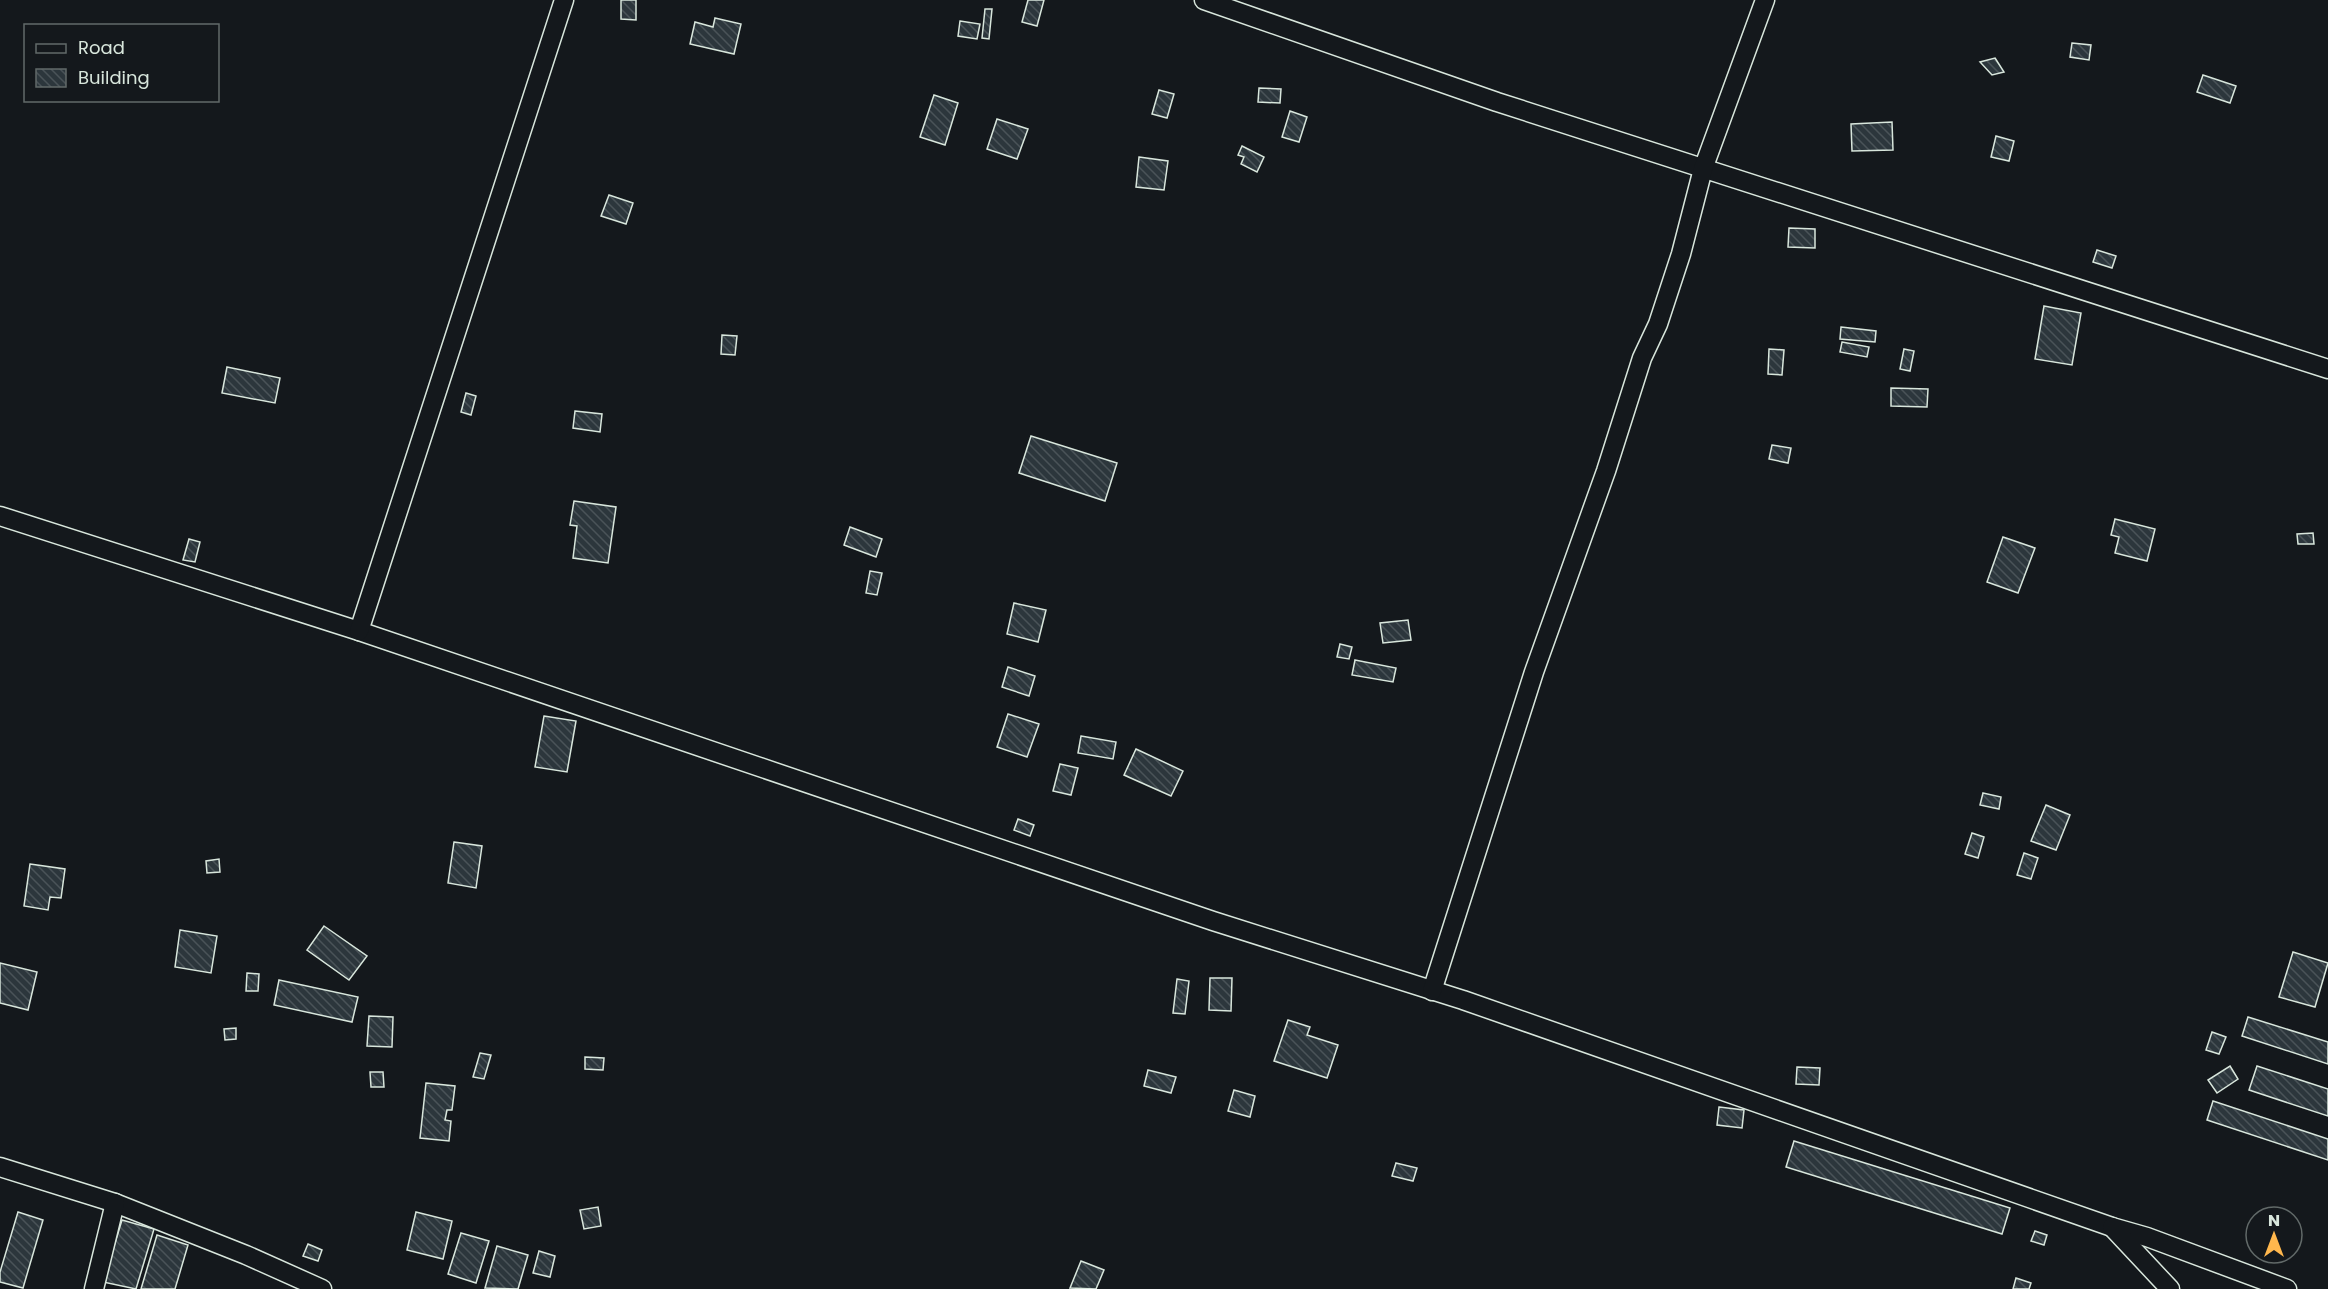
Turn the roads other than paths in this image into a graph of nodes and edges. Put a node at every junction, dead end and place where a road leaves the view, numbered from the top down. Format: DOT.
graph roads {
  1 [pos="564,0"];
  2 [pos="1203,0"];
  3 [pos="1765,0"];
  4 [pos="1703,169"];
  5 [pos="2328,369"];
  6 [pos="0,516"];
  7 [pos="359,631"];
  8 [pos="1432,991"];
  9 [pos="0,1167"];
  10 [pos="115,1203"];
  11 [pos="2112,1227"];
  12 [pos="94,1289"];
  13 [pos="322,1289"];
  14 [pos="2170,1289"];
  15 [pos="2287,1289"];
  1 -- 7 [label="street"];
  2 -- 4 [label="street"];
  3 -- 4 [label="street"];
  4 -- 5 [label="street"];
  4 -- 8 [label="street"];
  6 -- 7 [label="street"];
  7 -- 8 [label="street"];
  8 -- 11 [label="street"];
  9 -- 10 [label="street"];
  10 -- 12 [label="street"];
  10 -- 13 [label="street"];
  11 -- 14 [label="street"];
  11 -- 15 [label="street"];
}
